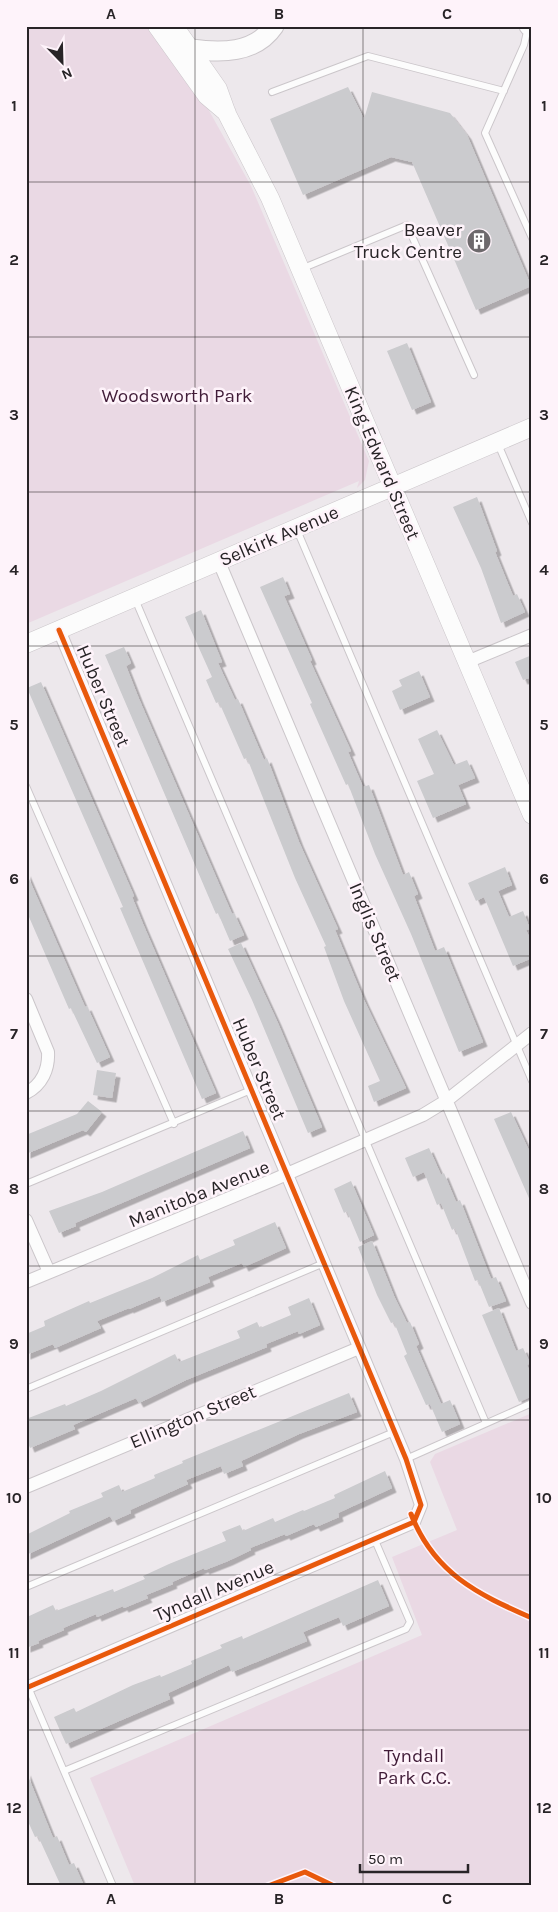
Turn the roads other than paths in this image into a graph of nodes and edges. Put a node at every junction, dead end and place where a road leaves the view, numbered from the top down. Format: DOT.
graph roads {
  1 [pos="157,26"];
  2 [pos="174,26"];
  3 [pos="274,26"];
  4 [pos="530,26"];
  5 [pos="191,49"];
  6 [pos="504,91"];
  7 [pos="272,92"];
  8 [pos="227,114"];
  9 [pos="532,238"];
  10 [pos="300,269"];
  11 [pos="474,375"];
  12 [pos="532,427"];
  13 [pos="497,442"];
  14 [pos="392,488"];
  15 [pos="532,523"];
  16 [pos="296,528"];
  17 [pos="218,562"];
  18 [pos="135,597"];
  19 [pos="59,630"];
  20 [pos="532,635"];
  21 [pos="26,644"];
  22 [pos="467,662"];
  23 [pos="26,786"];
  24 [pos="532,815"];
  25 [pos="26,999"];
  26 [pos="532,1033"];
  27 [pos="517,1045"];
  28 [pos="532,1081"];
  29 [pos="251,1090"];
  30 [pos="26,1093"];
  31 [pos="446,1101"];
  32 [pos="174,1124"];
  33 [pos="367,1140"];
  34 [pos="286,1174"];
  35 [pos="26,1184"];
  36 [pos="26,1220"];
  37 [pos="324,1263"];
  38 [pos="49,1272"];
  39 [pos="26,1282"];
  40 [pos="532,1303"];
  41 [pos="359,1348"];
  42 [pos="26,1389"];
  43 [pos="532,1403"];
  44 [pos="486,1423"];
  45 [pos="394,1432"];
  46 [pos="406,1459"];
  47 [pos="26,1487"];
  48 [pos="414,1522"];
  49 [pos="374,1538"];
  50 [pos="26,1588"];
  51 [pos="27,1688"];
  52 [pos="64,1771"];
  53 [pos="113,1886"];
  1 -- 8 [label="street, King Edward Street"];
  2 -- 5 [label="street, King Edward Street"];
  3 -- 5 [label="main road"];
  4 -- 6 [label="lane"];
  5 -- 8 [label="street, King Edward Street"];
  6 -- 7 [label="lane"];
  6 -- 9 [label="lane"];
  8 -- 10 [label="street, King Edward Street"];
  10 -- 11 [label="lane"];
  10 -- 14 [label="street, King Edward Street"];
  12 -- 13 [label="street, Selkirk Avenue"];
  13 -- 14 [label="street, Selkirk Avenue"];
  13 -- 15 [label="lane"];
  14 -- 16 [label="street, Selkirk Avenue"];
  14 -- 22 [label="street, King Edward Street"];
  16 -- 17 [label="street, Selkirk Avenue"];
  16 -- 27 [label="lane"];
  17 -- 18 [label="street, Selkirk Avenue"];
  17 -- 31 [label="street, Inglis Street"];
  18 -- 19 [label="street, Selkirk Avenue"];
  18 -- 33 [label="lane"];
  19 -- 21 [label="street, Selkirk Avenue"];
  19 -- 29 [label="street, Huber Street"];
  20 -- 22 [label="street"];
  22 -- 24 [label="street, King Edward Street"];
  23 -- 32 [label="lane"];
  25 -- 30 [label="street"];
  26 -- 27 [label="street, Manitoba Avenue"];
  27 -- 28 [label="lane"];
  27 -- 31 [label="street, Manitoba Avenue"];
  29 -- 32 [label="lane"];
  29 -- 34 [label="street, Huber Street"];
  31 -- 33 [label="street, Manitoba Avenue"];
  31 -- 40 [label="street, Inglis Street"];
  32 -- 35 [label="lane"];
  33 -- 34 [label="street, Manitoba Avenue"];
  33 -- 44 [label="lane"];
  34 -- 37 [label="street, Huber Street"];
  34 -- 38 [label="street, Manitoba Avenue"];
  36 -- 38 [label="street"];
  37 -- 41 [label="street, Huber Street"];
  37 -- 42 [label="lane"];
  38 -- 39 [label="street, Manitoba Avenue"];
  41 -- 45 [label="street, Huber Street"];
  41 -- 47 [label="street, Ellington Street"];
  43 -- 44 [label="lane"];
  44 -- 46 [label="lane"];
  45 -- 46 [label="street, Huber Street"];
  45 -- 50 [label="lane"];
  46 -- 48 [label="street, Huber Street"];
  48 -- 49 [label="street, Tyndall Avenue"];
  49 -- 51 [label="street, Tyndall Avenue"];
  49 -- 52 [label="lane"];
  51 -- 52 [label="lane"];
  52 -- 53 [label="lane"];
}
